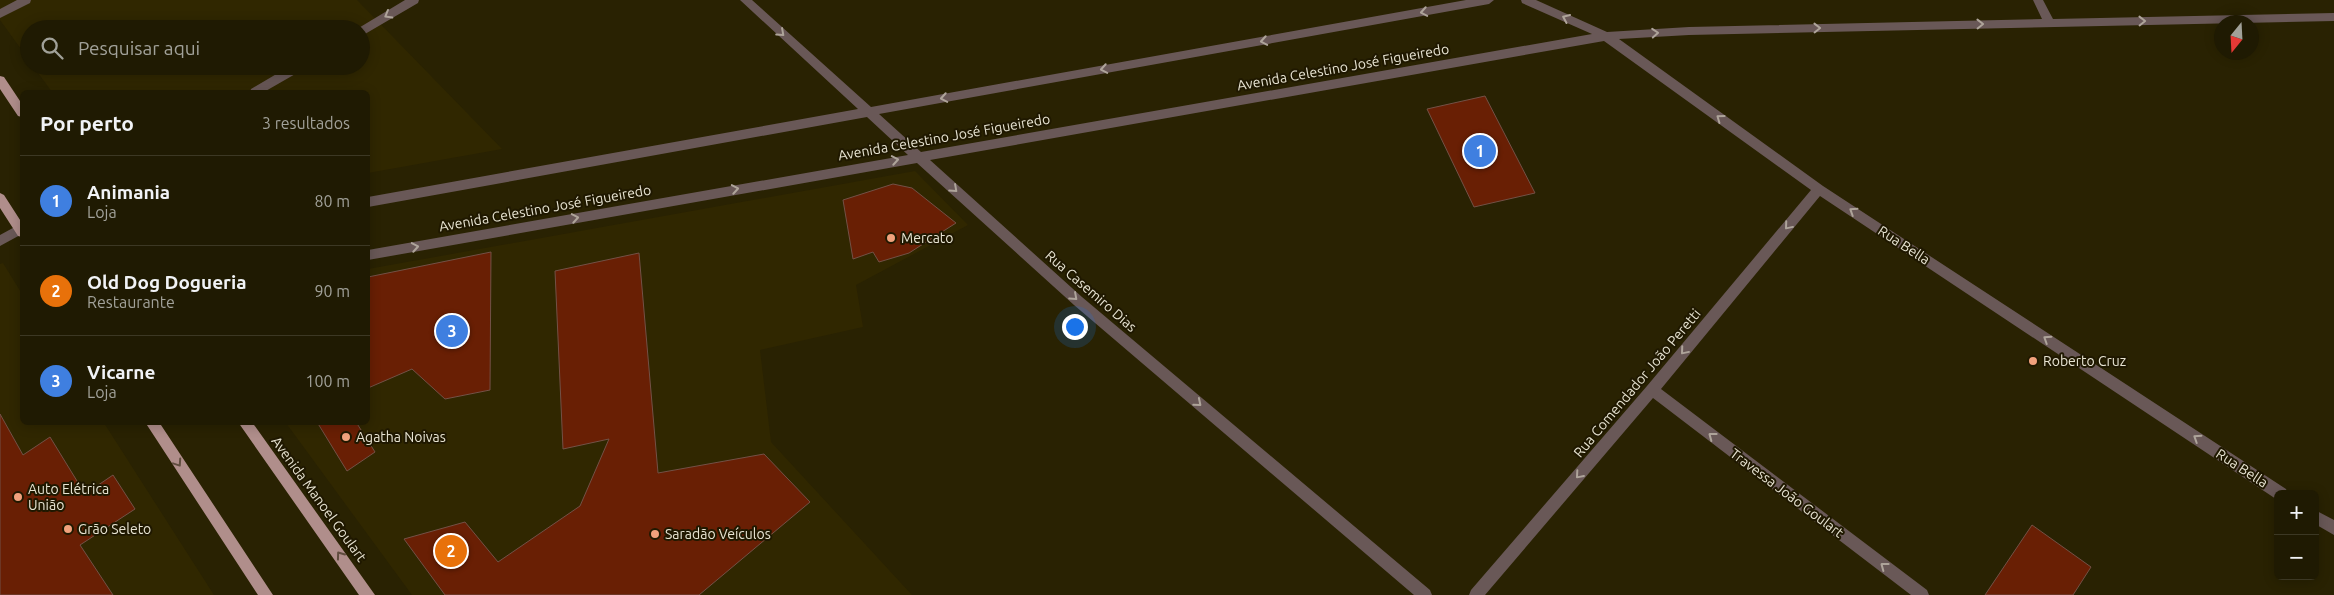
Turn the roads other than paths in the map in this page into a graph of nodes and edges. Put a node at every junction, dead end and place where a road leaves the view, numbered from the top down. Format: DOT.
graph roads {
  1 [pos="26,0"];
  2 [pos="414,0"];
  3 [pos="745,0"];
  4 [pos="1489,0"];
  5 [pos="1526,0"];
  6 [pos="2038,0"];
  7 [pos="0,14"];
  8 [pos="2334,17"];
  9 [pos="2049,23"];
  10 [pos="370,26"];
  11 [pos="1606,36"];
  12 [pos="284,75"];
  13 [pos="0,80"];
  14 [pos="258,90"];
  15 [pos="20,109"];
  16 [pos="869,112"];
  17 [pos="918,156"];
  18 [pos="1819,189"];
  19 [pos="0,198"];
  20 [pos="370,202"];
  21 [pos="20,227"];
  22 [pos="20,231"];
  23 [pos="0,242"];
  24 [pos="370,255"];
  25 [pos="1652,390"];
  26 [pos="153,425"];
  27 [pos="246,425"];
  28 [pos="2276,490"];
  29 [pos="2319,519"];
  30 [pos="2334,528"];
  31 [pos="266,595"];
  32 [pos="368,595"];
  33 [pos="1425,595"];
  34 [pos="1476,595"];
  35 [pos="1922,595"];
  1 -- 7 [label="street"];
  2 -- 10 [label="street, one-way"];
  3 -- 16 [label="street, Rua Casemiro Dias, one-way"];
  4 -- 16 [label="street, one-way"];
  11 -- 5 [label="street, Rua Bella, one-way"];
  6 -- 9 [label="street"];
  9 -- 8 [label="street, Avenida Celestino José Figueiredo, one-way"];
  11 -- 9 [label="street, Avenida Celestino José Figueiredo, one-way"];
  11 -- 17 [label="street, Avenida Celestino José Figueiredo"];
  18 -- 11 [label="street, Rua Bella, one-way"];
  12 -- 14 [label="street"];
  13 -- 15 [label="main road"];
  16 -- 17 [label="street, Rua Casemiro Dias"];
  16 -- 20 [label="street"];
  24 -- 17 [label="street, Avenida Celestino José Figueiredo, one-way"];
  17 -- 33 [label="street, Rua Casemiro Dias, one-way"];
  18 -- 25 [label="street, Rua Comendador João Peretti, one-way"];
  28 -- 18 [label="street, Rua Bella, one-way"];
  19 -- 21 [label="main road"];
  22 -- 23 [label="street"];
  25 -- 34 [label="street, Rua Comendador João Peretti, one-way"];
  35 -- 25 [label="street, Travessa João Goulart, one-way"];
  26 -- 31 [label="main road, one-way"];
  32 -- 27 [label="main road, Avenida Manoel Goulart, one-way"];
  29 -- 30 [label="street"];
}
